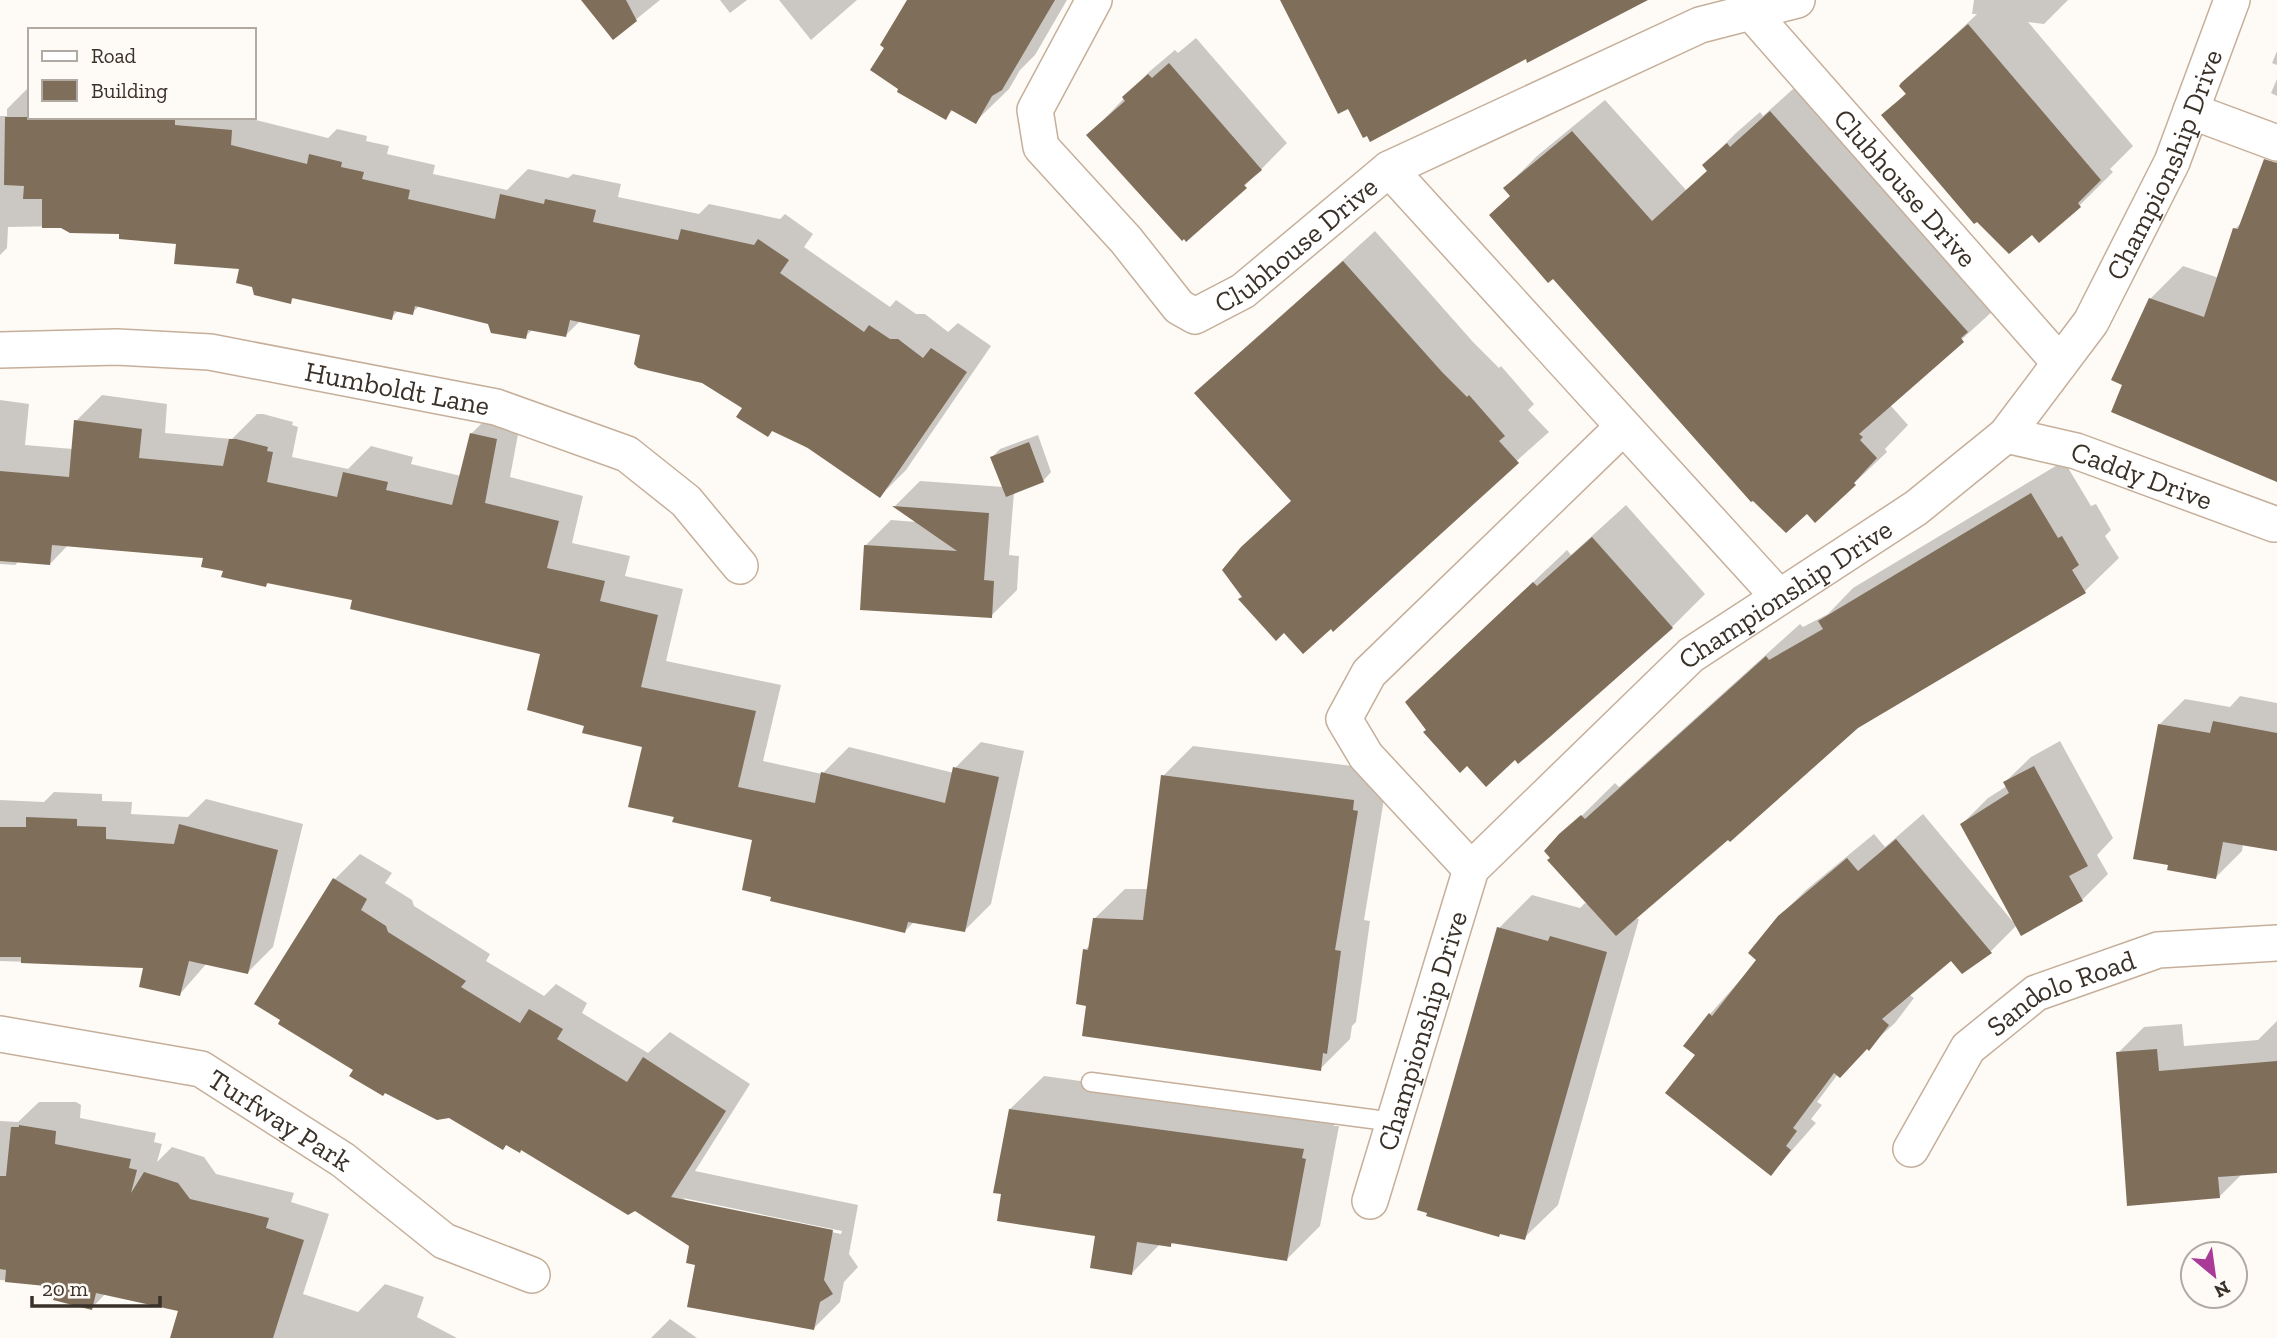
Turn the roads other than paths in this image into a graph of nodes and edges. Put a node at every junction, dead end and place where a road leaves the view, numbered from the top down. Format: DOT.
graph roads {
  1 [pos="1094,0"];
  2 [pos="1797,0"];
  3 [pos="2232,0"];
  4 [pos="1751,12"];
  5 [pos="2191,111"];
  6 [pos="2277,143"];
  7 [pos="1389,169"];
  8 [pos="0,350"];
  9 [pos="2060,363"];
  10 [pos="1623,427"];
  11 [pos="2006,435"];
  12 [pos="2274,524"];
  13 [pos="740,566"];
  14 [pos="1779,597"];
  15 [pos="1471,869"];
  16 [pos="2277,943"];
  17 [pos="0,1034"];
  18 [pos="1091,1082"];
  19 [pos="1394,1122"];
  20 [pos="1911,1149"];
  21 [pos="1370,1201"];
  22 [pos="532,1275"];
  1 -- 7 [label="street, Clubhouse Drive"];
  2 -- 4 [label="street, Clubhouse Drive"];
  3 -- 5 [label="street, Championship Drive"];
  4 -- 7 [label="street, Clubhouse Drive"];
  4 -- 9 [label="street, Clubhouse Drive"];
  5 -- 6 [label="street"];
  5 -- 9 [label="street, Championship Drive"];
  7 -- 10 [label="street"];
  8 -- 13 [label="street, Humboldt Lane"];
  9 -- 11 [label="street, Championship Drive"];
  10 -- 14 [label="street"];
  10 -- 15 [label="street"];
  11 -- 12 [label="street, Caddy Drive"];
  11 -- 14 [label="street, Championship Drive"];
  14 -- 15 [label="street, Championship Drive"];
  15 -- 19 [label="street, Championship Drive"];
  16 -- 20 [label="street, Sandolo Road"];
  17 -- 22 [label="street, Turfway Park"];
  18 -- 19 [label="lane"];
  19 -- 21 [label="street, Championship Drive"];
}
